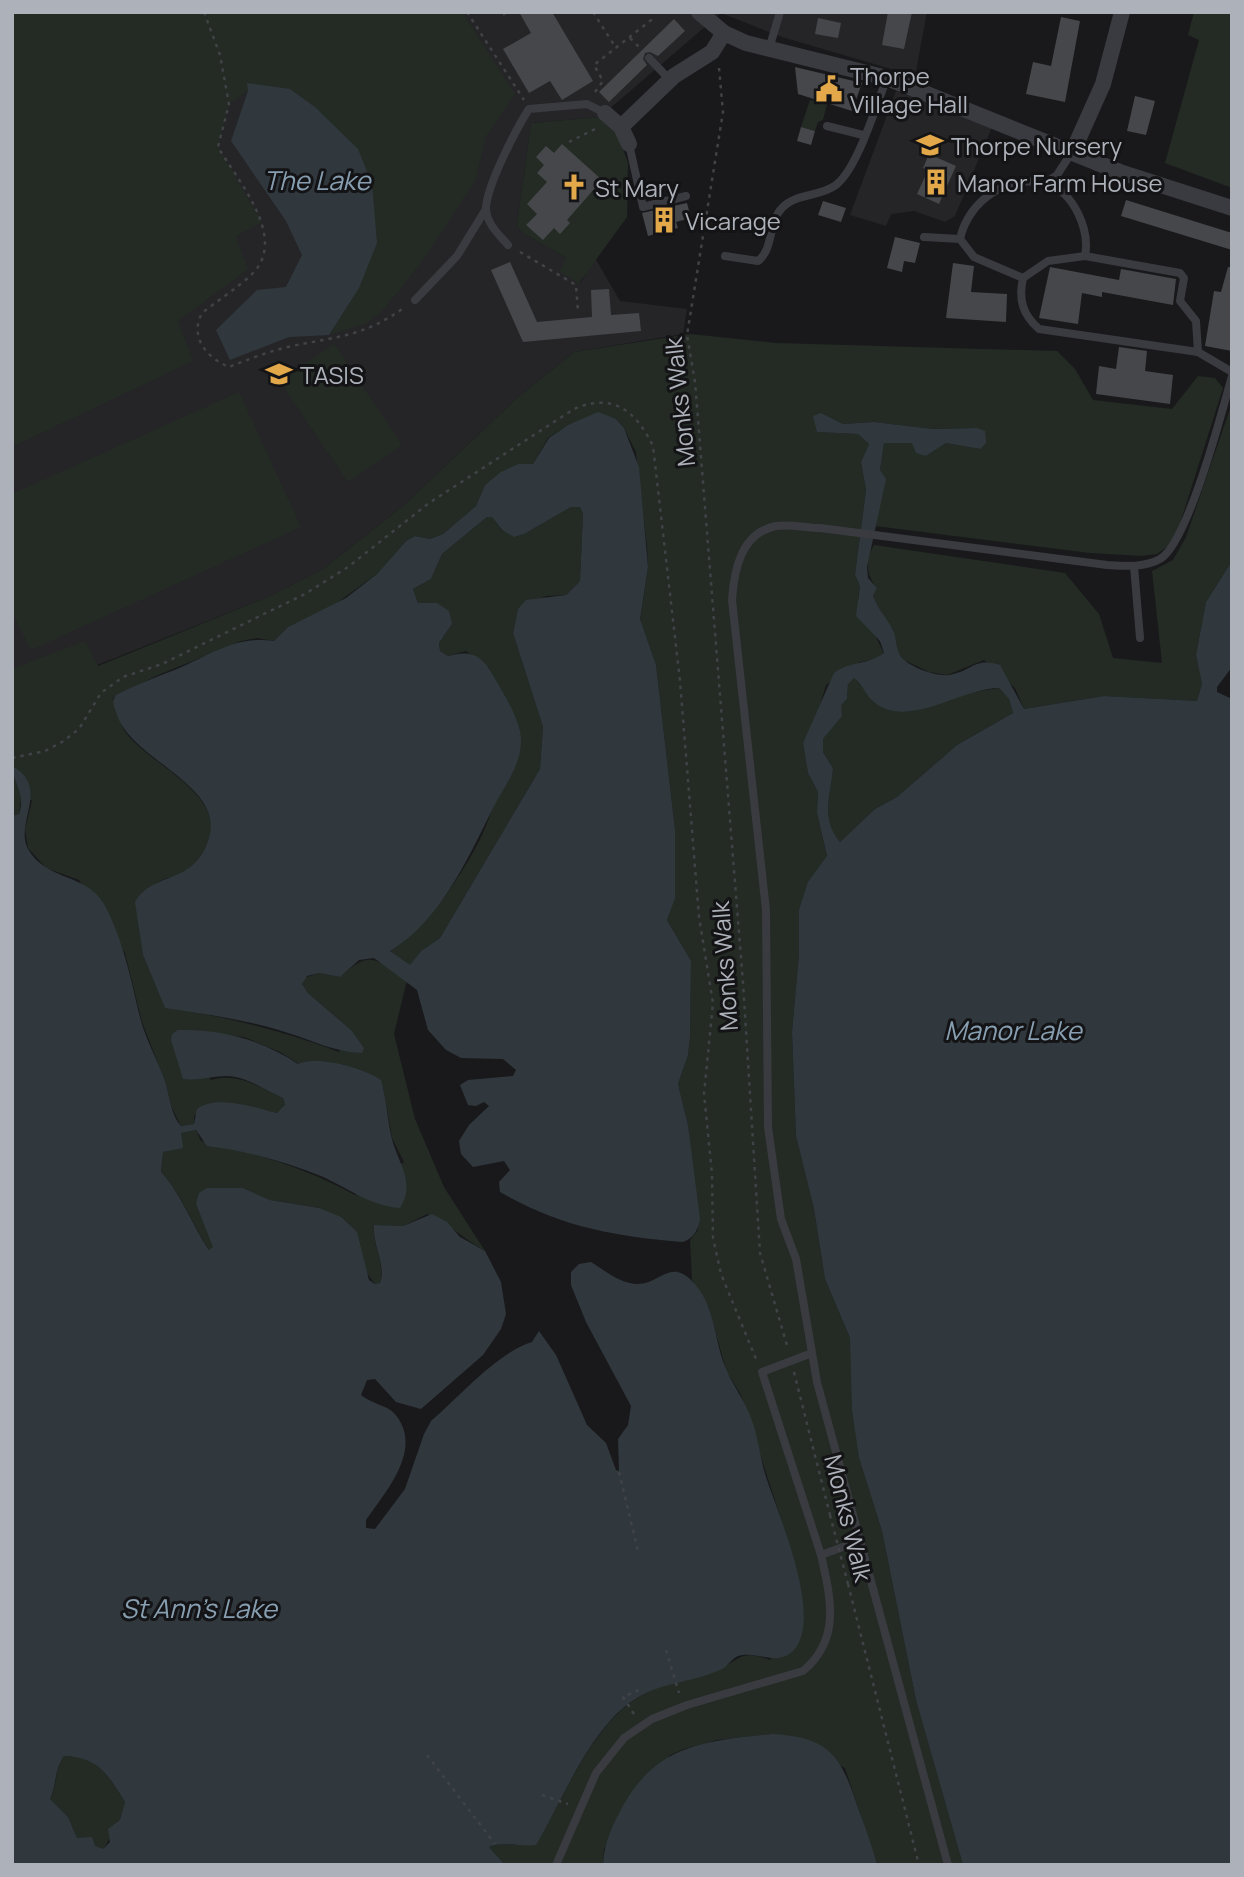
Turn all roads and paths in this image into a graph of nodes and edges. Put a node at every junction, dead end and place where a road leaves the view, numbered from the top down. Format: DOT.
graph roads {
  1 [pos="204,12"];
  2 [pos="467,12"];
  3 [pos="503,12"];
  4 [pos="593,12"];
  5 [pos="699,12"];
  6 [pos="780,12"];
  7 [pos="1122,12"];
  8 [pos="655,17"];
  9 [pos="507,19"];
  10 [pos="724,33"];
  11 [pos="616,48"];
  12 [pos="769,49"];
  13 [pos="712,52"];
  14 [pos="649,58"];
  15 [pos="887,78"];
  16 [pos="670,79"];
  17 [pos="587,104"];
  18 [pos="529,109"];
  19 [pos="613,120"];
  20 [pos="827,126"];
  21 [pos="863,135"];
  22 [pos="569,142"];
  23 [pos="629,144"];
  24 [pos="1073,151"];
  25 [pos="1045,183"];
  26 [pos="686,196"];
  27 [pos="1232,208"];
  28 [pos="486,209"];
  29 [pos="924,237"];
  30 [pos="960,239"];
  31 [pos="508,245"];
  32 [pos="724,256"];
  33 [pos="1085,256"];
  34 [pos="1023,278"];
  35 [pos="415,300"];
  36 [pos="578,312"];
  37 [pos="1198,352"];
  38 [pos="1232,374"];
  39 [pos="1134,566"];
  40 [pos="1140,638"];
  41 [pos="12,758"];
  42 [pos="812,1353"];
  43 [pos="791,1361"];
  44 [pos="762,1372"];
  45 [pos="619,1472"];
  46 [pos="851,1544"];
  47 [pos="638,1551"];
  48 [pos="821,1555"];
  49 [pos="666,1650"];
  50 [pos="639,1690"];
  51 [pos="683,1707"];
  52 [pos="641,1726"];
  53 [pos="427,1755"];
  54 [pos="542,1795"];
  55 [pos="581,1809"];
  56 [pos="495,1844"];
  57 [pos="556,1865"];
  58 [pos="919,1865"];
  59 [pos="948,1865"];
  1 -- 35 [label="path"];
  2 -- 18 [label="path"];
  3 -- 9 [label="path"];
  4 -- 11 [label="path"];
  5 -- 10 [label="street"];
  6 -- 12 [label="lane"];
  7 -- 24 [label="street"];
  8 -- 11 [label="path"];
  10 -- 12 [label="street"];
  10 -- 13 [label="street"];
  11 -- 17 [label="path"];
  12 -- 15 [label="street"];
  13 -- 16 [label="street"];
  13 -- 43 [label="path, Monks Walk"];
  14 -- 16 [label="lane"];
  15 -- 21 [label="lane"];
  15 -- 24 [label="street"];
  16 -- 19 [label="street"];
  17 -- 18 [label="lane"];
  17 -- 19 [label="lane"];
  18 -- 28 [label="lane"];
  19 -- 22 [label="path"];
  19 -- 23 [label="street"];
  20 -- 21 [label="lane"];
  21 -- 32 [label="lane"];
  23 -- 26 [label="lane"];
  24 -- 25 [label="lane"];
  24 -- 27 [label="street"];
  25 -- 30 [label="lane"];
  25 -- 33 [label="lane"];
  28 -- 31 [label="lane"];
  28 -- 35 [label="lane"];
  29 -- 30 [label="lane"];
  30 -- 34 [label="lane"];
  31 -- 36 [label="path"];
  33 -- 34 [label="lane"];
  33 -- 37 [label="lane"];
  34 -- 37 [label="lane"];
  37 -- 38 [label="lane"];
  38 -- 39 [label="lane"];
  39 -- 40 [label="lane"];
  39 -- 42 [label="lane"];
  41 -- 44 [label="path"];
  42 -- 43 [label="lane"];
  42 -- 59 [label="lane"];
  43 -- 44 [label="lane"];
  43 -- 58 [label="path, Monks Walk, bridge"];
  44 -- 48 [label="lane"];
  45 -- 47 [label="path"];
  46 -- 48 [label="lane"];
  48 -- 51 [label="lane"];
  49 -- 51 [label="path"];
  50 -- 52 [label="path"];
  51 -- 52 [label="lane"];
  52 -- 55 [label="lane"];
  53 -- 56 [label="path"];
  54 -- 55 [label="path"];
  55 -- 57 [label="lane"];
}
